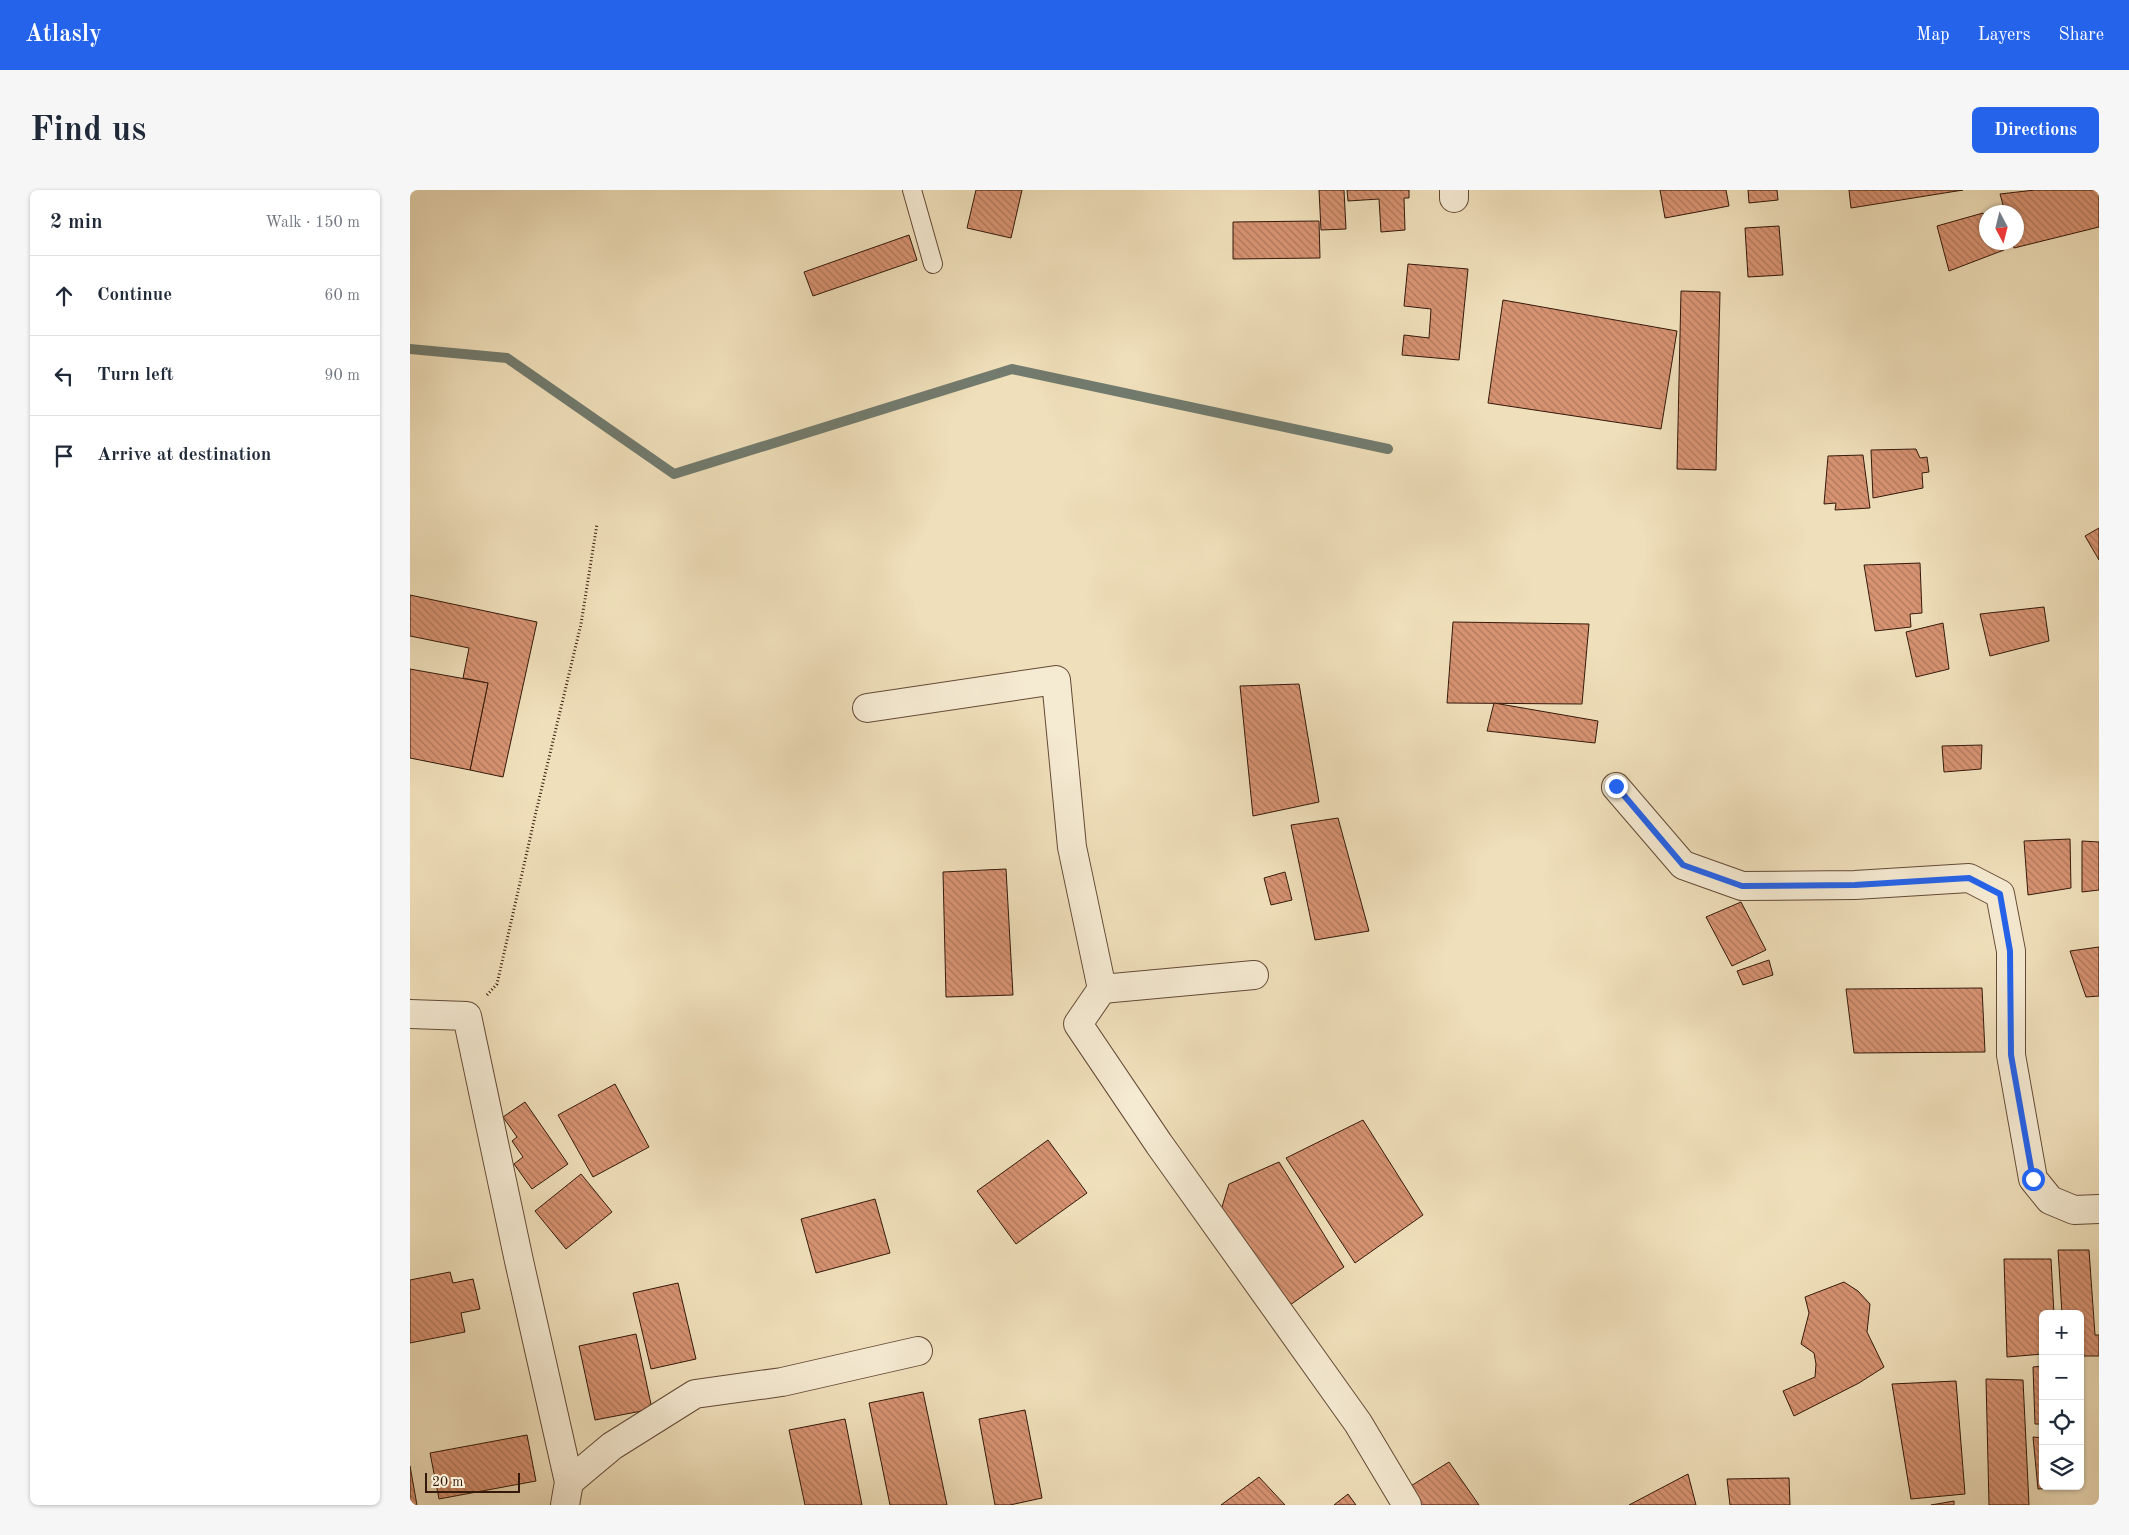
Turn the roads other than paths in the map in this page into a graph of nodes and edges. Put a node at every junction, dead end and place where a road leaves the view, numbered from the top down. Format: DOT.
graph roads {
  1 [pos="912,190"];
  2 [pos="933,264"];
  3 [pos="867,708"];
  4 [pos="1616,786"];
  5 [pos="1254,975"];
  6 [pos="1102,989"];
  7 [pos="410,1014"];
  8 [pos="2099,1209"];
  9 [pos="918,1351"];
  10 [pos="567,1493"];
  11 [pos="1407,1505"];
  1 -- 2 [label="lane"];
  3 -- 6 [label="street"];
  4 -- 8 [label="street"];
  5 -- 6 [label="street"];
  6 -- 11 [label="street"];
  7 -- 10 [label="street"];
  9 -- 10 [label="street"];
}
